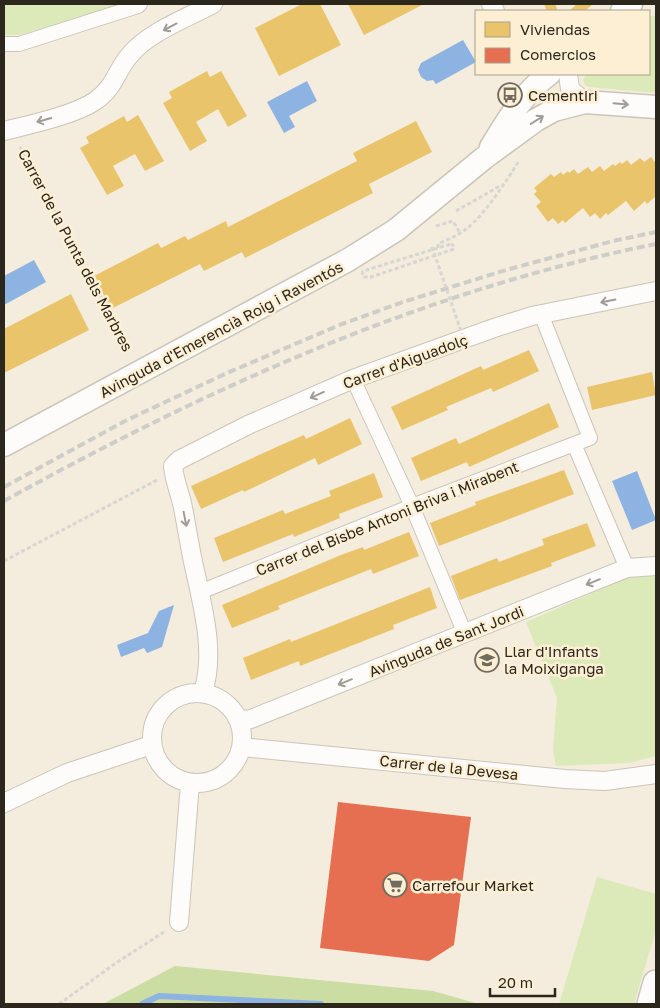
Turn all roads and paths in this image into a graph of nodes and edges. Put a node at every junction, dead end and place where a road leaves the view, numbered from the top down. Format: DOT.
graph roads {
  1 [pos="140,4"];
  2 [pos="213,4"];
  3 [pos="4,44"];
  4 [pos="568,75"];
  5 [pos="539,77"];
  6 [pos="585,102"];
  7 [pos="656,107"];
  8 [pos="7,130"];
  9 [pos="522,156"];
  10 [pos="484,158"];
  11 [pos="503,184"];
  12 [pos="454,212"];
  13 [pos="431,213"];
  14 [pos="460,234"];
  15 [pos="432,247"];
  16 [pos="438,248"];
  17 [pos="435,256"];
  18 [pos="656,291"];
  19 [pos="541,314"];
  20 [pos="462,334"];
  21 [pos="141,371"];
  22 [pos="353,379"];
  23 [pos="574,444"];
  24 [pos="4,445"];
  25 [pos="173,472"];
  26 [pos="412,506"];
  27 [pos="4,561"];
  28 [pos="656,566"];
  29 [pos="627,568"];
  30 [pos="200,592"];
  31 [pos="464,634"];
  32 [pos="203,692"];
  33 [pos="237,718"];
  34 [pos="151,746"];
  35 [pos="242,747"];
  36 [pos="656,774"];
  37 [pos="190,783"];
  38 [pos="4,804"];
  39 [pos="179,922"];
  40 [pos="656,983"];
  41 [pos="60,1004"];
  42 [pos="650,1004"];
  1 -- 3 [label="street"];
  2 -- 8 [label="street, one-way"];
  4 -- 6 [label="street"];
  5 -- 10 [label="street"];
  6 -- 7 [label="street, one-way"];
  10 -- 6 [label="street, one-way"];
  8 -- 21 [label="path, Carrer de la Punta dels Marbres"];
  9 -- 11 [label="path"];
  10 -- 13 [label="street, Avinguda d'Emerencià Roig i Raventós"];
  11 -- 12 [label="path"];
  11 -- 14 [label="path"];
  13 -- 14 [label="path"];
  13 -- 21 [label="street, Avinguda d'Emerencià Roig i Raventós"];
  14 -- 16 [label="path"];
  15 -- 17 [label="path, bridge"];
  16 -- 17 [label="path"];
  16 -- 17 [label="path"];
  17 -- 20 [label="path, bridge"];
  18 -- 19 [label="street, Carrer d'Aiguadolç, one-way"];
  19 -- 22 [label="street, Carrer d'Aiguadolç"];
  19 -- 23 [label="street"];
  21 -- 24 [label="street, Avinguda d'Emerencià Roig i Raventós"];
  22 -- 25 [label="street, Carrer d'Aiguadolç, one-way"];
  22 -- 26 [label="street"];
  23 -- 26 [label="street, Carrer del Bisbe Antoni Briva i Mirabent"];
  23 -- 29 [label="street"];
  25 -- 27 [label="path"];
  25 -- 30 [label="street, one-way"];
  26 -- 30 [label="street, Carrer del Bisbe Antoni Briva i Mirabent"];
  26 -- 31 [label="street"];
  28 -- 29 [label="street, Avinguda de Sant Jordi"];
  29 -- 31 [label="street, Avinguda de Sant Jordi, one-way"];
  30 -- 32 [label="street"];
  31 -- 33 [label="street, Avinguda de Sant Jordi, one-way"];
  32 -- 33 [label="street"];
  32 -- 34 [label="street"];
  33 -- 35 [label="street"];
  34 -- 37 [label="street"];
  34 -- 38 [label="street"];
  35 -- 36 [label="street, Carrer de la Devesa"];
  35 -- 37 [label="street"];
  37 -- 39 [label="street"];
  39 -- 41 [label="path"];
  40 -- 42 [label="main road"];
}
